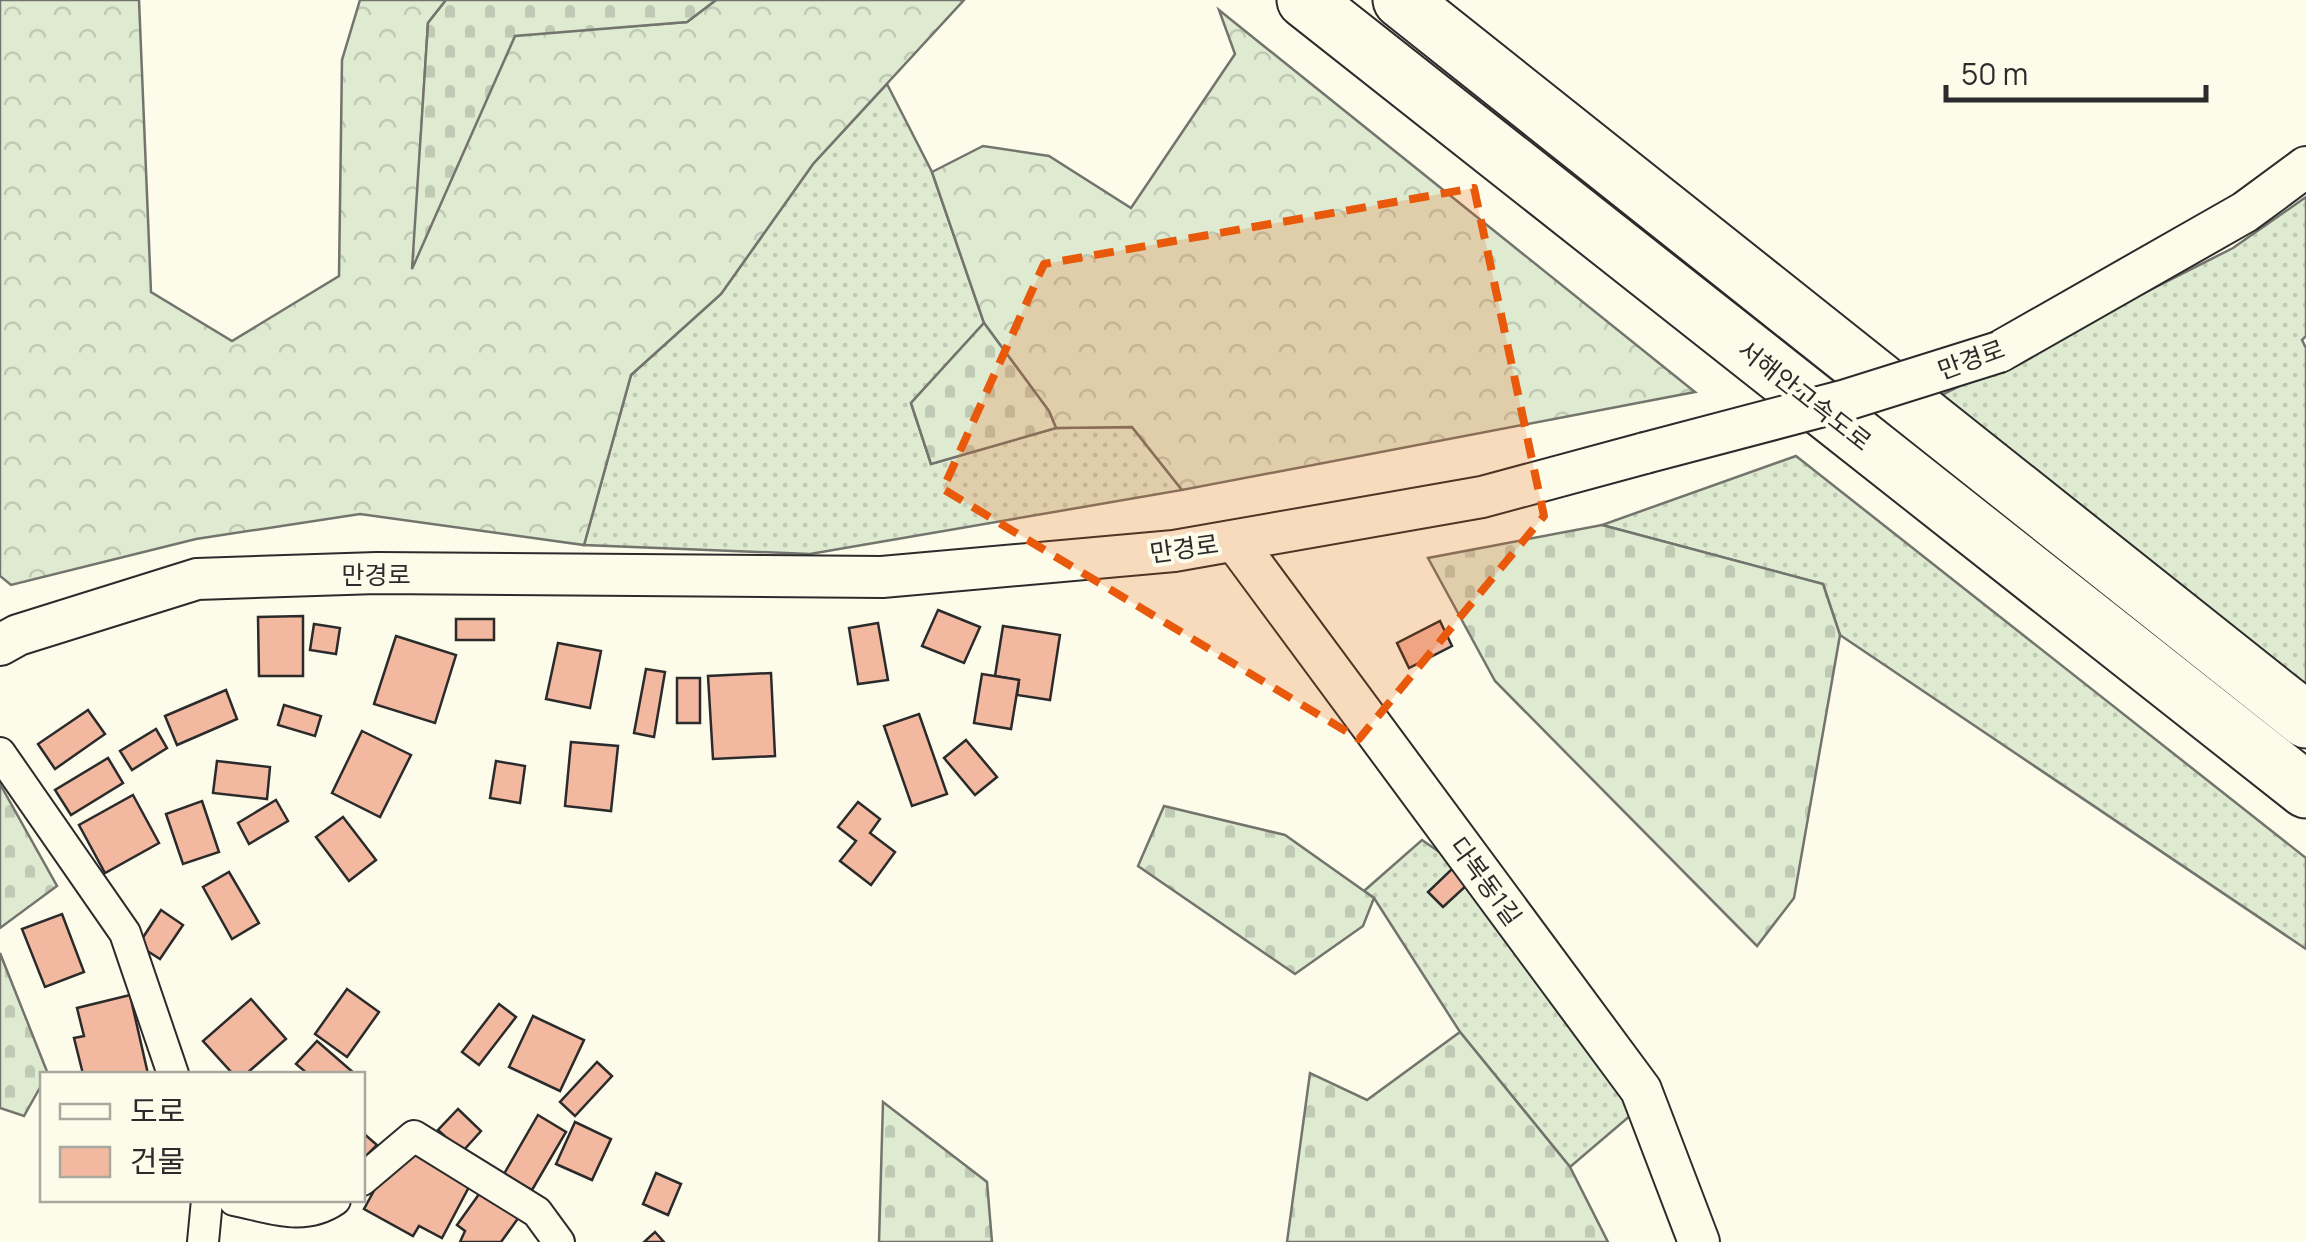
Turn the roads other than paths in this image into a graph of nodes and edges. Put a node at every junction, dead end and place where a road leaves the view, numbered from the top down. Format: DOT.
graph roads {
  1 [pos="1304,0"];
  2 [pos="1401,0"];
  3 [pos="2306,167"];
  4 [pos="1234,540"];
  5 [pos="0,646"];
  6 [pos="2306,720"];
  7 [pos="0,753"];
  8 [pos="2306,790"];
  9 [pos="172,1072"];
  10 [pos="365,1177"];
  11 [pos="207,1202"];
  12 [pos="243,1202"];
  13 [pos="332,1202"];
  14 [pos="203,1242"];
  15 [pos="559,1242"];
  16 [pos="1698,1242"];
  1 -- 8 [label="highway, 서해안고속도로"];
  2 -- 6 [label="highway"];
  3 -- 4 [label="street, 만경로, bridge"];
  4 -- 5 [label="street, 만경로"];
  4 -- 16 [label="street, 다복동1길"];
  7 -- 9 [label="street"];
  10 -- 15 [label="street"];
  11 -- 14 [label="street"];
  12 -- 13 [label="street"];
}
